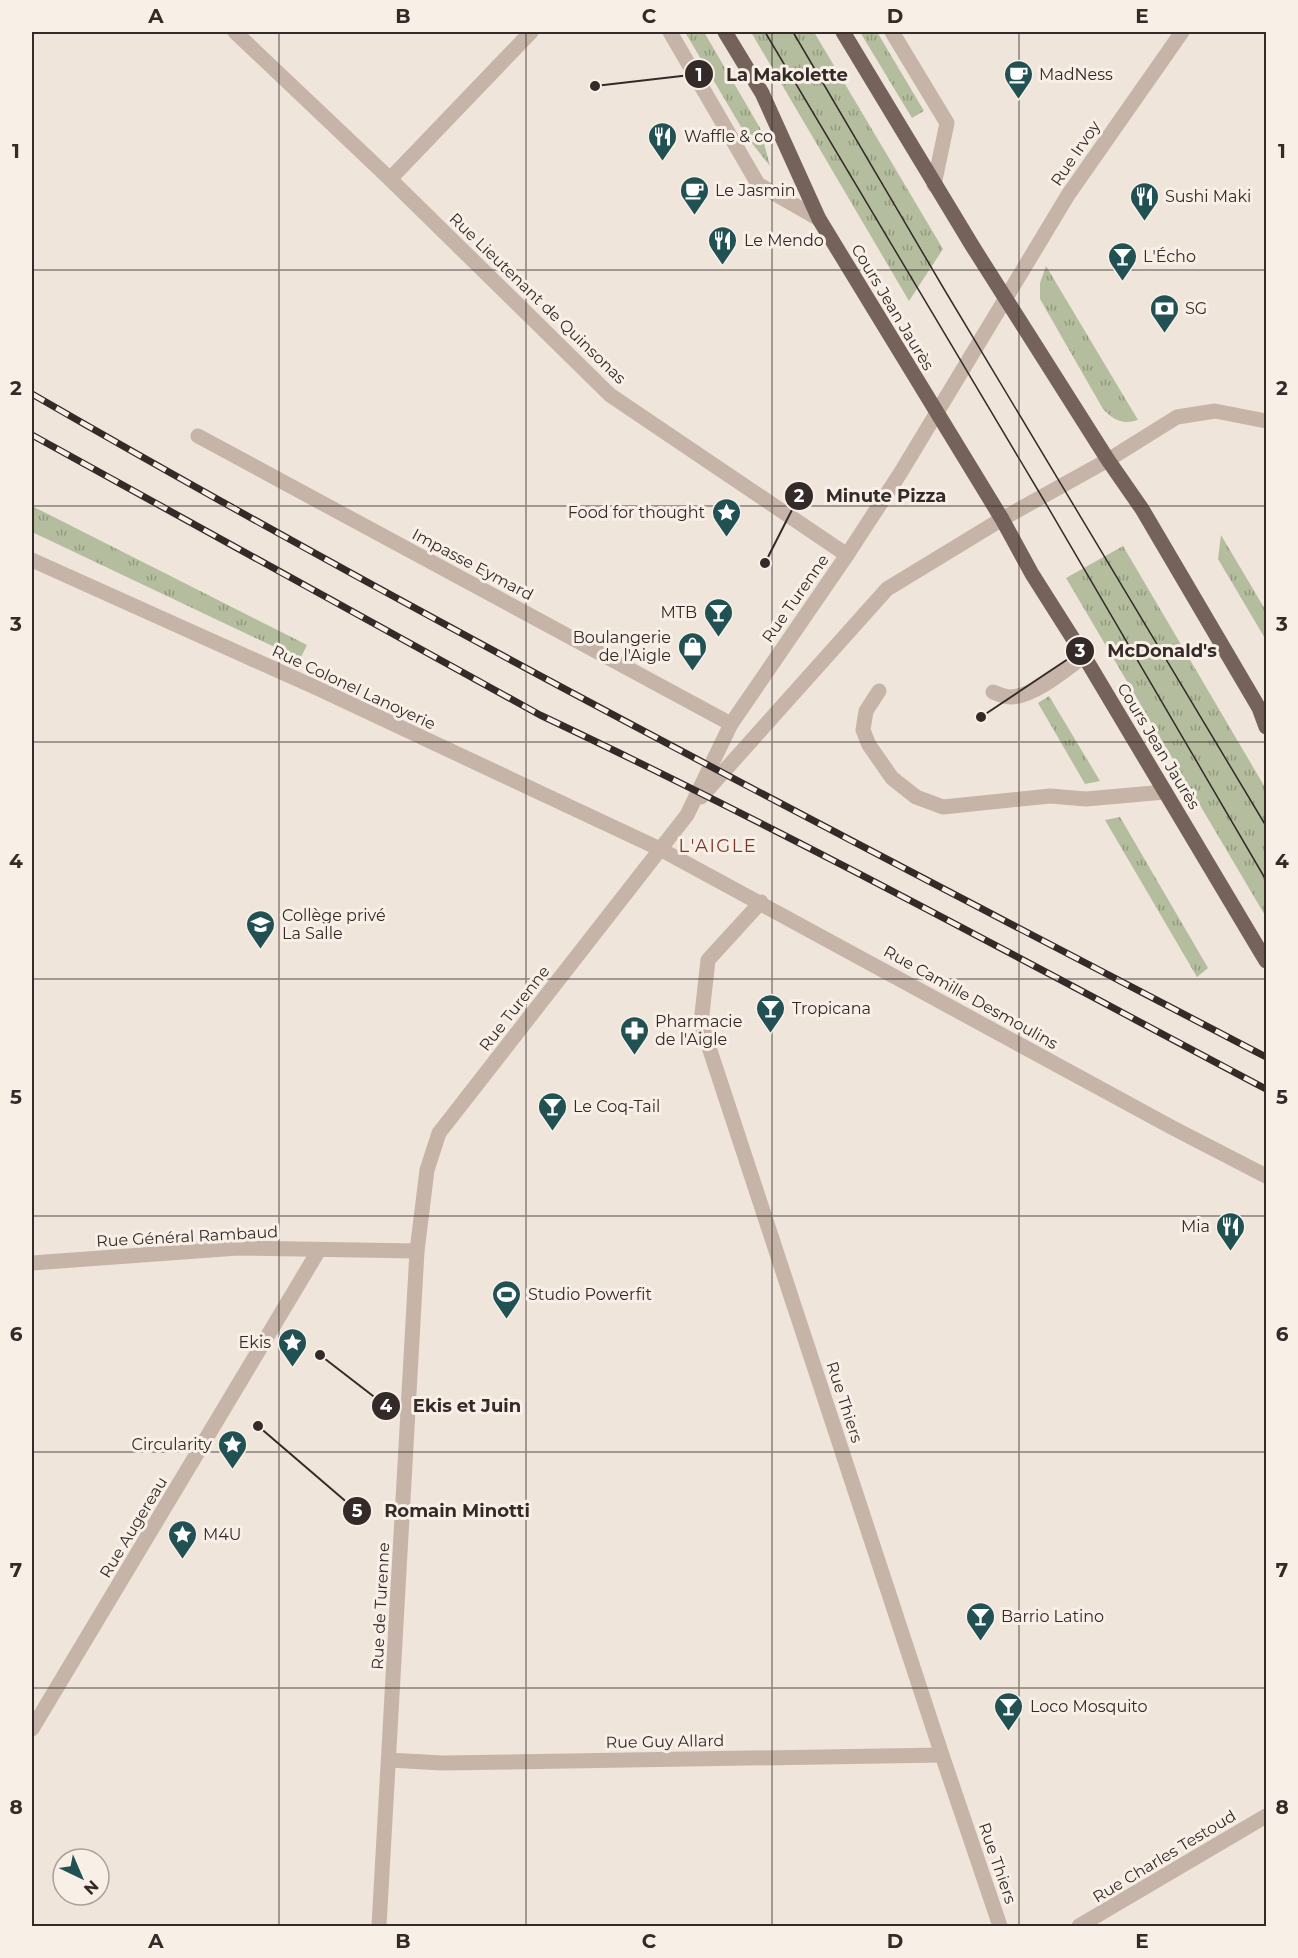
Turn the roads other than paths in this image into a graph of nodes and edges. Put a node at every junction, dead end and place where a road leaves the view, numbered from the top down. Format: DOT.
graph roads {
  1 [pos="235,32"];
  2 [pos="531,32"];
  3 [pos="670,32"];
  4 [pos="725,32"];
  5 [pos="843,32"];
  6 [pos="892,32"];
  7 [pos="1182,32"];
  8 [pos="390,179"];
  9 [pos="934,185"];
  10 [pos="819,219"];
  11 [pos="1005,299"];
  12 [pos="937,412"];
  13 [pos="1266,421"];
  14 [pos="198,436"];
  15 [pos="1108,460"];
  16 [pos="1002,519"];
  17 [pos="847,555"];
  18 [pos="32,560"];
  19 [pos="1084,657"];
  20 [pos="879,691"];
  21 [pos="993,692"];
  22 [pos="730,724"];
  23 [pos="1266,726"];
  24 [pos="1165,792"];
  25 [pos="691,808"];
  26 [pos="660,849"];
  27 [pos="761,902"];
  28 [pos="1266,961"];
  29 [pos="1266,1176"];
  30 [pos="319,1250"];
  31 [pos="417,1251"];
  32 [pos="32,1263"];
  33 [pos="32,1729"];
  34 [pos="942,1755"];
  35 [pos="389,1760"];
  36 [pos="1266,1816"];
  37 [pos="379,1926"];
  38 [pos="1000,1926"];
  39 [pos="1079,1926"];
  1 -- 8 [label="street, Rue Lieutenant de Quinsonas"];
  2 -- 8 [label="street"];
  3 -- 10 [label="street, Cours Jean Jaurès"];
  4 -- 10 [label="main road, Cours Jean Jaurès"];
  5 -- 9 [label="main road"];
  6 -- 9 [label="street"];
  7 -- 11 [label="street, Rue Irvoy"];
  8 -- 17 [label="street, Rue Lieutenant de Quinsonas"];
  9 -- 11 [label="main road"];
  10 -- 12 [label="main road, Cours Jean Jaurès"];
  11 -- 12 [label="street"];
  11 -- 15 [label="main road"];
  12 -- 16 [label="main road, Cours Jean Jaurès"];
  12 -- 17 [label="street, Rue Turenne"];
  13 -- 15 [label="street"];
  14 -- 22 [label="street, Impasse Eymard"];
  15 -- 16 [label="street"];
  15 -- 23 [label="main road"];
  16 -- 19 [label="main road, Cours Jean Jaurès"];
  16 -- 25 [label="street, Rue Turenne"];
  17 -- 22 [label="street, Rue Turenne"];
  18 -- 26 [label="street, Rue Colonel Lanoyerie"];
  19 -- 21 [label="street"];
  19 -- 24 [label="main road, Cours Jean Jaurès"];
  20 -- 24 [label="street"];
  22 -- 25 [label="street, Rue Turenne"];
  24 -- 28 [label="main road, Cours Jean Jaurès"];
  25 -- 26 [label="street, Rue Turenne"];
  26 -- 27 [label="street, Rue Camille Desmoulins"];
  26 -- 31 [label="street, Rue Turenne"];
  27 -- 29 [label="street, Rue Camille Desmoulins"];
  27 -- 34 [label="street, Rue Thiers"];
  30 -- 31 [label="street, Rue Général Rambaud"];
  30 -- 32 [label="street, Rue Général Rambaud"];
  30 -- 33 [label="street, Rue Augereau"];
  31 -- 35 [label="street, Rue de Turenne"];
  34 -- 35 [label="street, Rue Guy Allard"];
  34 -- 38 [label="street, Rue Thiers"];
  35 -- 37 [label="street, Rue de Turenne"];
  36 -- 39 [label="street, Rue Charles Testoud"];
}
